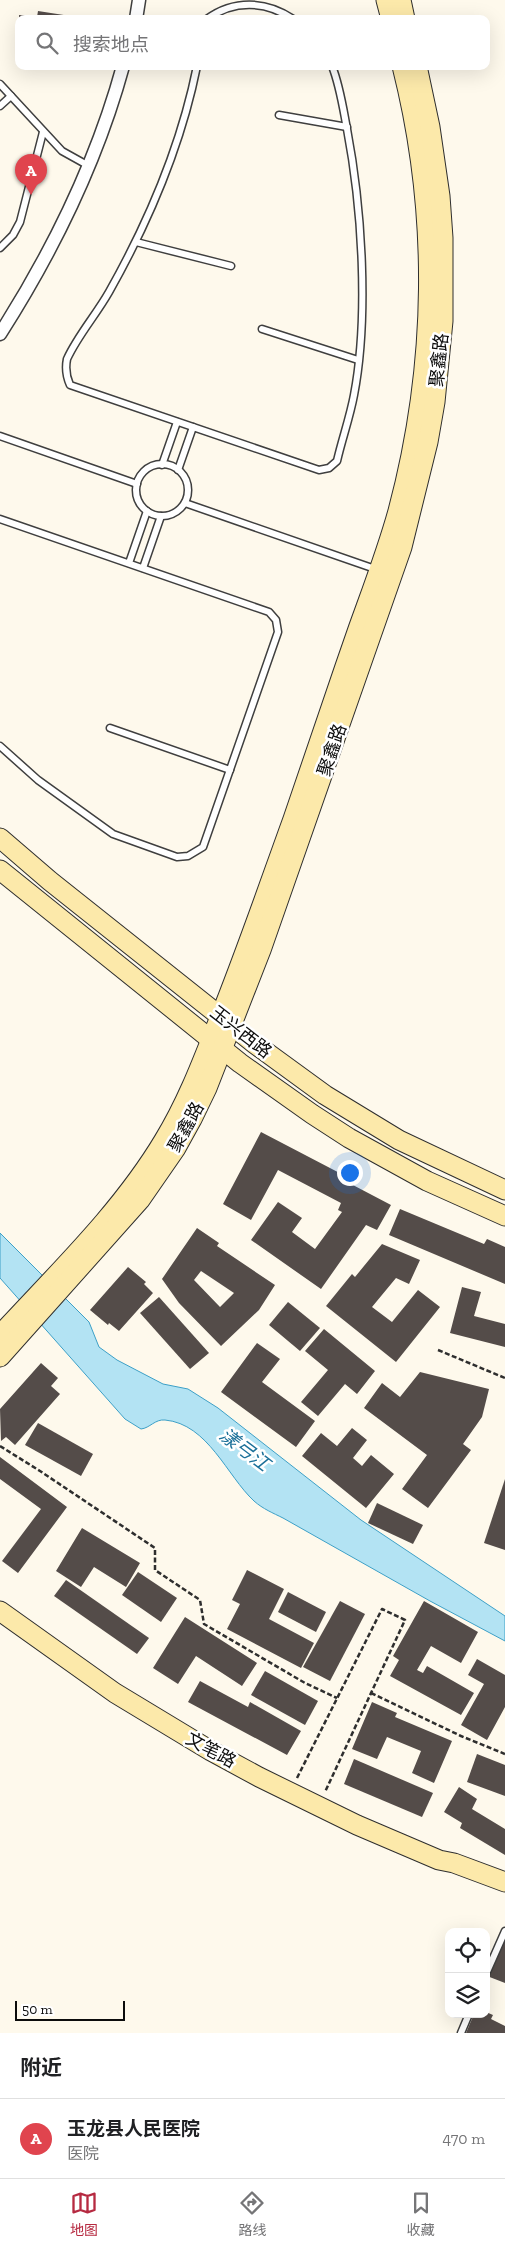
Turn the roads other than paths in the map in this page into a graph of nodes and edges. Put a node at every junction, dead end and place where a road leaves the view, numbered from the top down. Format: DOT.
graph roads {
  1 [pos="139,0"];
  2 [pos="386,0"];
  3 [pos="401,0"];
  4 [pos="137,15"];
  5 [pos="212,15"];
  6 [pos="286,15"];
  7 [pos="390,15"];
  8 [pos="405,15"];
  9 [pos="123,70"];
  10 [pos="196,70"];
  11 [pos="333,70"];
  12 [pos="403,70"];
  13 [pos="418,70"];
  14 [pos="0,84"];
  15 [pos="11,96"];
  16 [pos="0,106"];
  17 [pos="279,114"];
  18 [pos="347,127"];
  19 [pos="44,132"];
  20 [pos="89,166"];
  21 [pos="136,242"];
  22 [pos="0,248"];
  23 [pos="231,266"];
  24 [pos="262,329"];
  25 [pos="0,334"];
  26 [pos="358,360"];
  27 [pos="177,422"];
  28 [pos="193,427"];
  29 [pos="0,436"];
  30 [pos="162,465"];
  31 [pos="178,470"];
  32 [pos="137,484"];
  33 [pos="186,503"];
  34 [pos="146,511"];
  35 [pos="160,516"];
  36 [pos="0,518"];
  37 [pos="129,563"];
  38 [pos="143,568"];
  39 [pos="379,570"];
  40 [pos="110,728"];
  41 [pos="0,746"];
  42 [pos="230,770"];
  43 [pos="0,838"];
  44 [pos="0,870"];
  45 [pos="226,1021"];
  46 [pos="217,1044"];
  47 [pos="505,1190"];
  48 [pos="505,1216"];
  49 [pos="20,1324"];
  50 [pos="0,1335"];
  51 [pos="0,1357"];
  52 [pos="0,1611"];
  53 [pos="438,1860"];
  54 [pos="505,1882"];
  55 [pos="505,1893"];
  56 [pos="505,1931"];
  57 [pos="486,1973"];
  58 [pos="467,2018"];
  59 [pos="461,2033"];
  1 -- 4 [label="street"];
  2 -- 7 [label="main road"];
  3 -- 8 [label="main road"];
  5 -- 6 [label="lane"];
  9 -- 20 [label="street"];
  10 -- 21 [label="lane"];
  11 -- 18 [label="lane"];
  12 -- 39 [label="main road, 聚鑫路"];
  13 -- 45 [label="main road, 聚鑫路"];
  14 -- 15 [label="lane"];
  15 -- 16 [label="lane"];
  15 -- 19 [label="lane"];
  17 -- 18 [label="lane"];
  18 -- 26 [label="lane"];
  19 -- 20 [label="lane"];
  19 -- 22 [label="lane"];
  20 -- 25 [label="street"];
  21 -- 23 [label="lane"];
  21 -- 27 [label="lane"];
  24 -- 26 [label="lane"];
  26 -- 28 [label="lane"];
  27 -- 28 [label="lane"];
  27 -- 30 [label="lane"];
  28 -- 31 [label="lane"];
  29 -- 32 [label="lane"];
  30 -- 31 [label="lane"];
  30 -- 32 [label="lane"];
  31 -- 33 [label="lane"];
  32 -- 34 [label="lane"];
  33 -- 35 [label="lane"];
  33 -- 39 [label="lane"];
  34 -- 35 [label="lane"];
  34 -- 37 [label="lane"];
  35 -- 38 [label="lane"];
  36 -- 37 [label="lane"];
  37 -- 38 [label="lane"];
  38 -- 42 [label="lane"];
  39 -- 45 [label="main road, 聚鑫路"];
  40 -- 42 [label="lane"];
  41 -- 42 [label="lane"];
  43 -- 45 [label="main road, 玉兴西路"];
  44 -- 46 [label="main road, 玉兴西路"];
  45 -- 46 [label="main road, 聚鑫路"];
  45 -- 47 [label="main road, 玉兴西路"];
  46 -- 48 [label="main road, 玉兴西路"];
  46 -- 49 [label="main road, 聚鑫路"];
  49 -- 50 [label="main road, 聚鑫路"];
  49 -- 51 [label="main road, 聚鑫路"];
  52 -- 53 [label="main road, 文笔路"];
  53 -- 54 [label="main road, 文笔路"];
  53 -- 55 [label="main road, 文笔路"];
  56 -- 57 [label="lane"];
  58 -- 59 [label="lane"];
}
